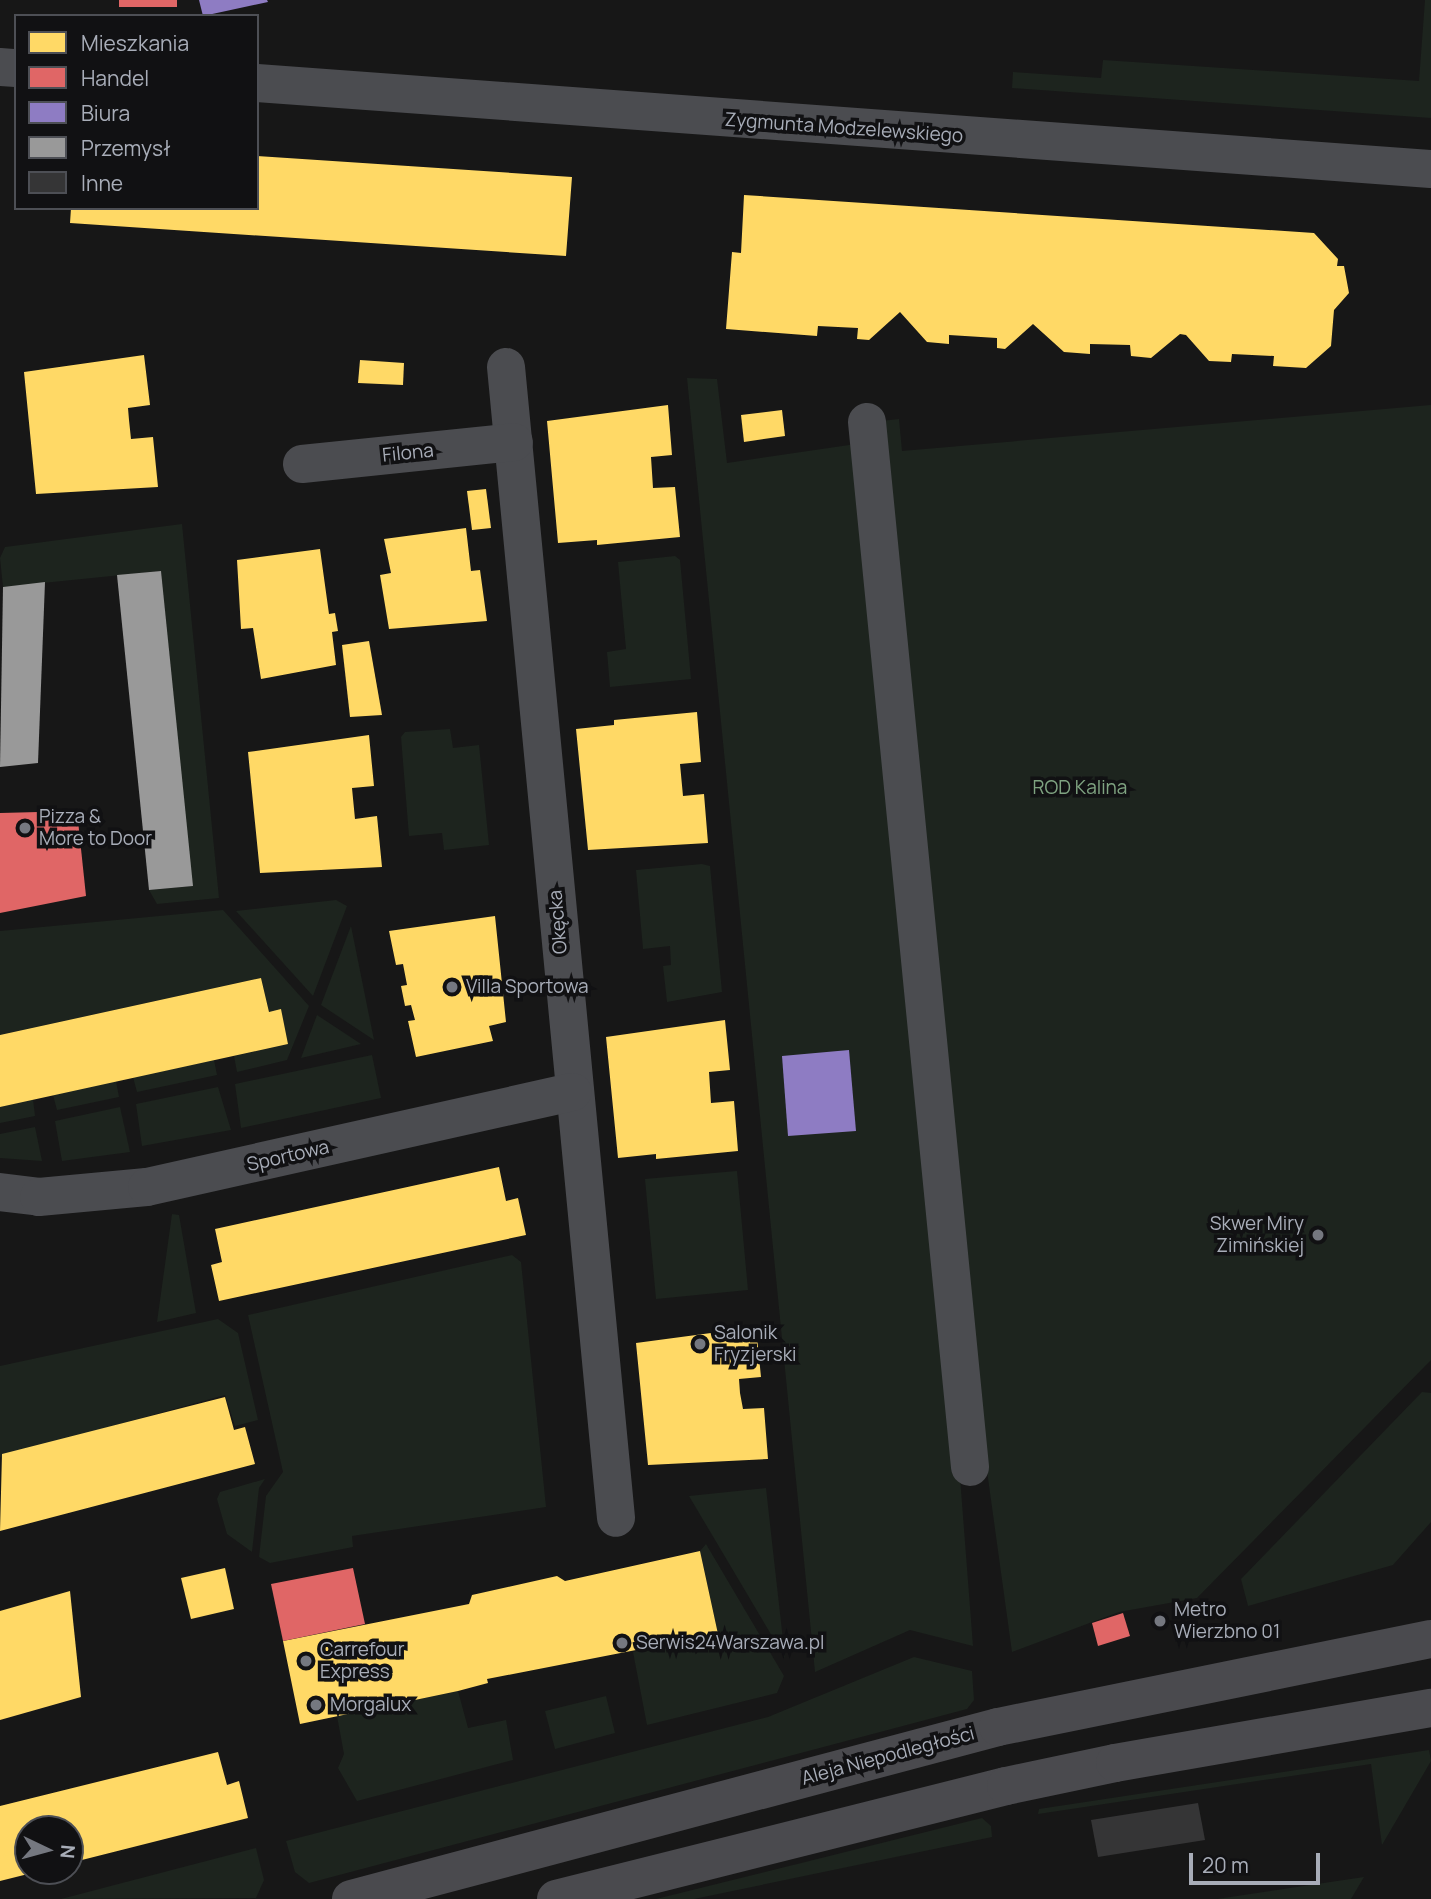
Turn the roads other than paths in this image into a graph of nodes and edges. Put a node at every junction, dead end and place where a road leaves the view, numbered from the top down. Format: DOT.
graph roads {
  1 [pos="259,83"];
  2 [pos="1431,169"];
  3 [pos="506,367"];
  4 [pos="867,422"];
  5 [pos="513,442"];
  6 [pos="302,464"];
  7 [pos="573,1092"];
  8 [pos="0,1192"];
  9 [pos="971,1467"];
  10 [pos="616,1518"];
  11 [pos="1431,1639"];
  12 [pos="1431,1708"];
  13 [pos="351,1899"];
  14 [pos="556,1899"];
  1 -- 2 [label="street, Zygmunta Modzelewskiego"];
  3 -- 5 [label="street, Okęcka"];
  4 -- 9 [label="street"];
  5 -- 6 [label="street, Filona"];
  5 -- 7 [label="street, Okęcka"];
  7 -- 8 [label="street, Sportowa"];
  7 -- 10 [label="street, Okęcka"];
  11 -- 13 [label="main road, Aleja Niepodległości"];
  12 -- 14 [label="main road"];
}
